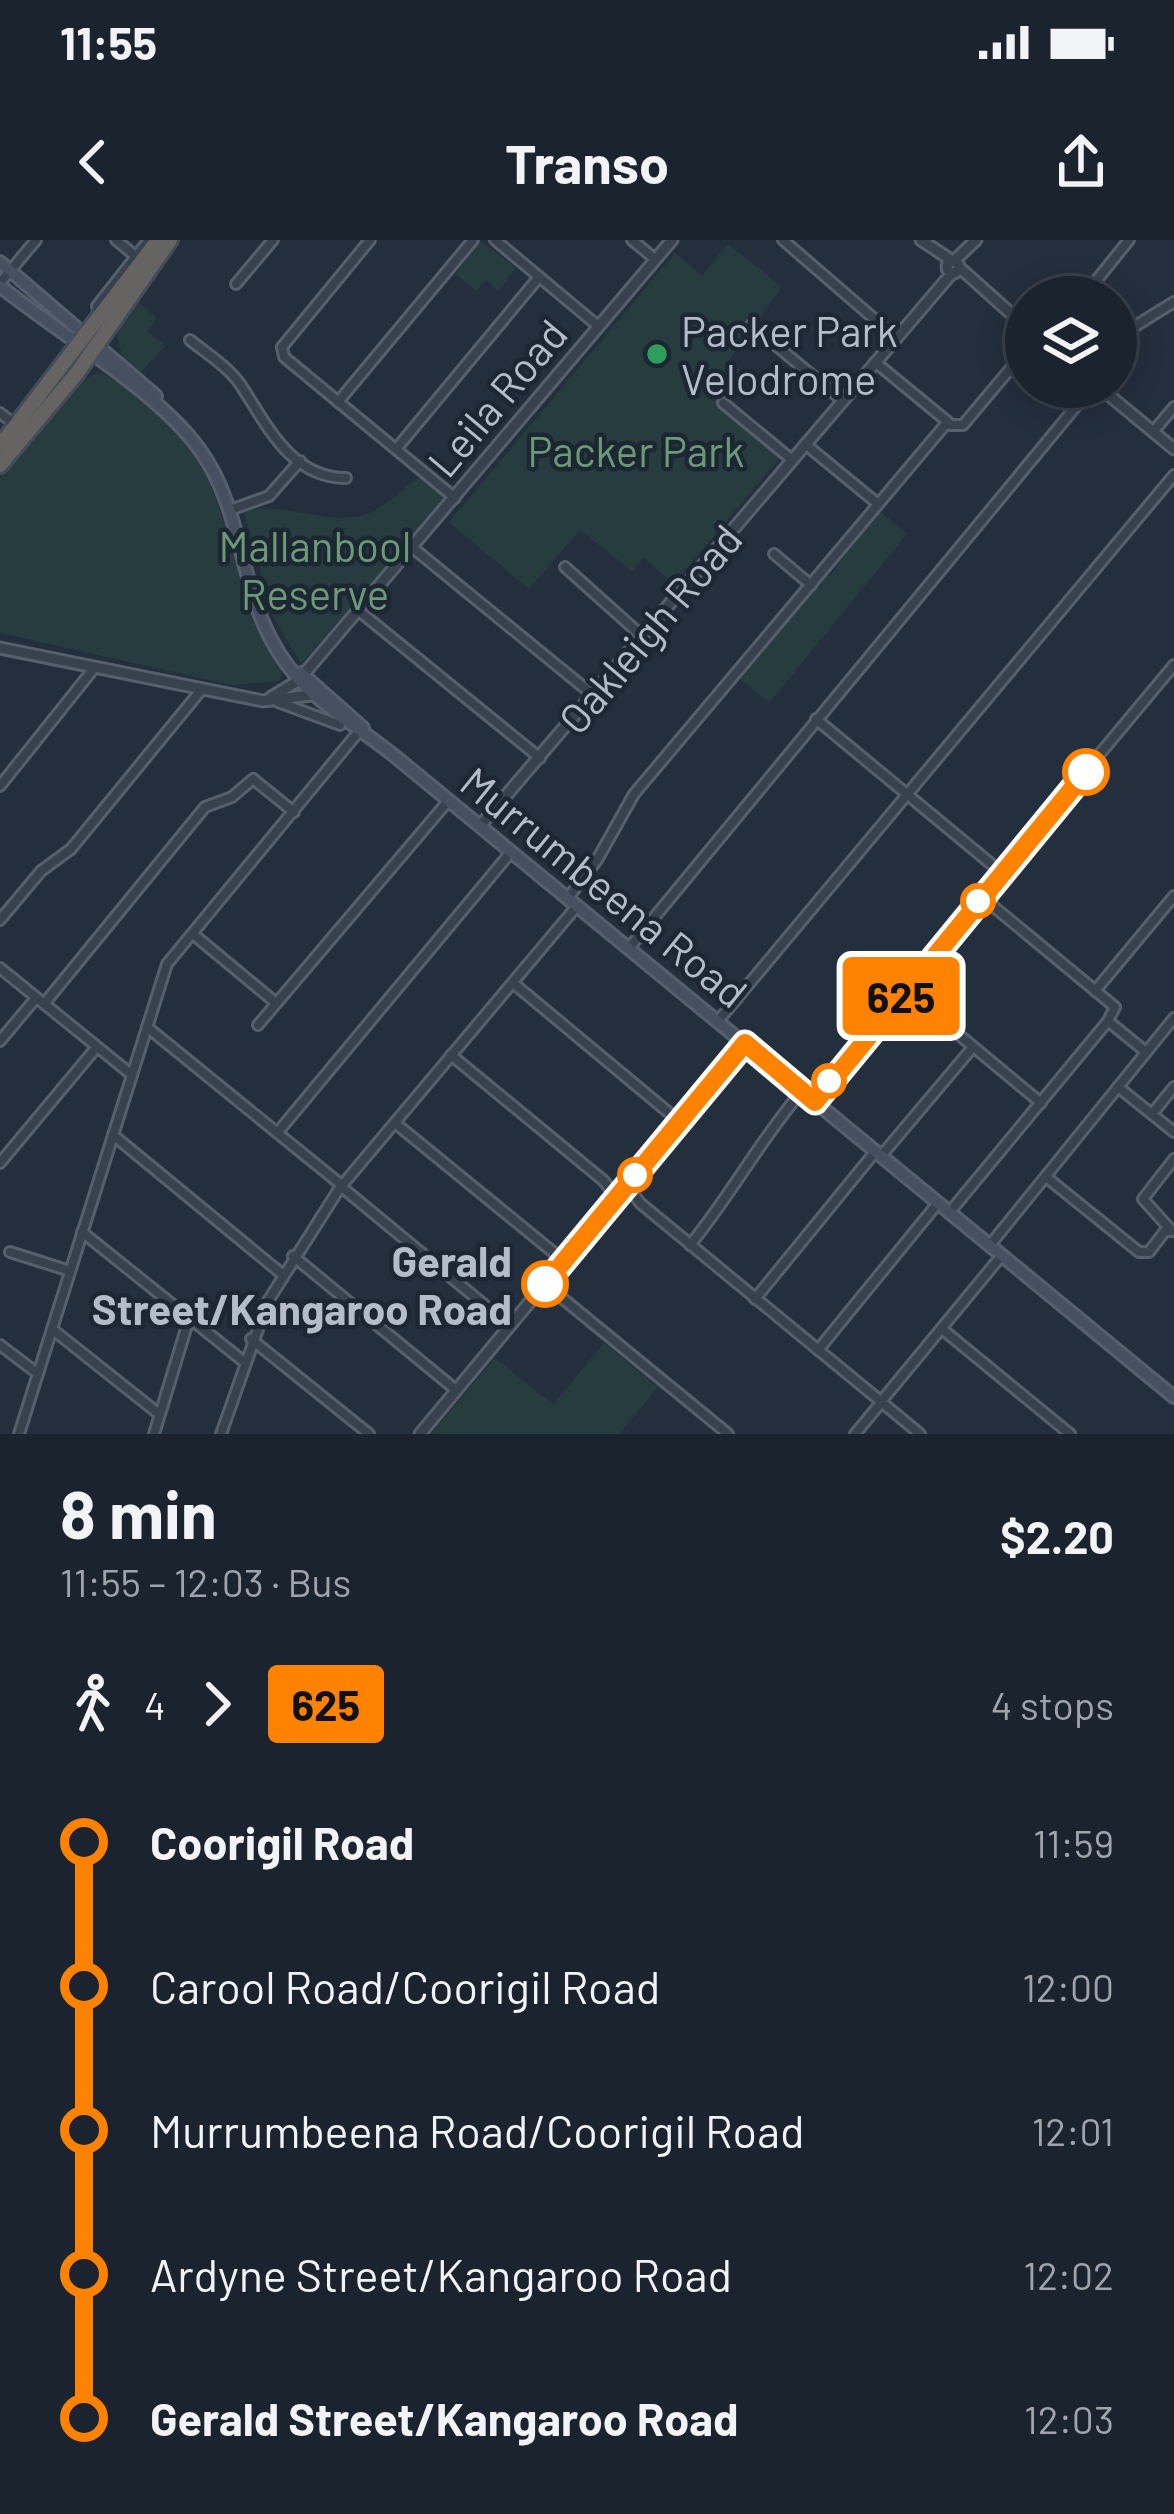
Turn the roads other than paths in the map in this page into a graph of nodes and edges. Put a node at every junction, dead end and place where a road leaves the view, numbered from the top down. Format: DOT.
graph roads {
  1 [pos="36,240"];
  2 [pos="116,240"];
  3 [pos="149,240"];
  4 [pos="158,240"];
  5 [pos="175,240"];
  6 [pos="272,240"];
  7 [pos="370,240"];
  8 [pos="472,240"];
  9 [pos="495,240"];
  10 [pos="632,240"];
  11 [pos="672,240"];
  12 [pos="783,240"];
  13 [pos="921,240"];
  14 [pos="1129,240"];
  15 [pos="972,244"];
  16 [pos="655,259"];
  17 [pos="143,266"];
  18 [pos="5,267"];
  19 [pos="953,267"];
  20 [pos="1100,276"];
  21 [pos="539,278"];
  22 [pos="236,284"];
  23 [pos="0,285"];
  24 [pos="1174,302"];
  25 [pos="1005,310"];
  26 [pos="61,314"];
  27 [pos="102,321"];
  28 [pos="751,325"];
  29 [pos="1137,325"];
  30 [pos="598,326"];
  31 [pos="894,336"];
  32 [pos="190,340"];
  33 [pos="88,346"];
  34 [pos="874,361"];
  35 [pos="112,365"];
  36 [pos="77,373"];
  37 [pos="1005,374"];
  38 [pos="841,399"];
  39 [pos="338,402"];
  40 [pos="723,403"];
  41 [pos="1174,407"];
  42 [pos="1072,408"];
  43 [pos="1121,408"];
  44 [pos="0,412"];
  45 [pos="948,422"];
  46 [pos="17,426"];
  47 [pos="1154,432"];
  48 [pos="805,443"];
  49 [pos="0,446"];
  50 [pos="397,448"];
  51 [pos="1174,449"];
  52 [pos="791,459"];
  53 [pos="300,460"];
  54 [pos="0,465"];
  55 [pos="1174,475"];
  56 [pos="346,478"];
  57 [pos="454,498"];
  58 [pos="878,504"];
  59 [pos="233,510"];
  60 [pos="413,548"];
  61 [pos="773,554"];
  62 [pos="566,567"];
  63 [pos="811,585"];
  64 [pos="359,611"];
  65 [pos="642,636"];
  66 [pos="0,648"];
  67 [pos="1174,665"];
  68 [pos="95,668"];
  69 [pos="300,678"];
  70 [pos="202,689"];
  71 [pos="593,694"];
  72 [pos="311,695"];
  73 [pos="277,699"];
  74 [pos="816,719"];
  75 [pos="340,725"];
  76 [pos="363,731"];
  77 [pos="539,758"];
  78 [pos="0,784"];
  79 [pos="908,796"];
  80 [pos="448,800"];
  81 [pos="294,812"];
  82 [pos="482,828"];
  83 [pos="511,852"];
  84 [pos="1002,873"];
  85 [pos="1174,896"];
  86 [pos="982,897"];
  87 [pos="570,900"];
  88 [pos="0,920"];
  89 [pos="193,934"];
  90 [pos="627,946"];
  91 [pos="0,968"];
  92 [pos="513,983"];
  93 [pos="905,990"];
  94 [pos="1095,991"];
  95 [pos="40,1001"];
  96 [pos="277,1003"];
  97 [pos="1174,1018"];
  98 [pos="1108,1021"];
  99 [pos="721,1024"];
  100 [pos="258,1025"];
  101 [pos="147,1027"];
  102 [pos="0,1041"];
  103 [pos="745,1043"];
  104 [pos="973,1047"];
  105 [pos="96,1048"];
  106 [pos="1146,1052"];
  107 [pos="451,1055"];
  108 [pos="132,1075"];
  109 [pos="1118,1087"];
  110 [pos="1174,1087"];
  111 [pos="810,1097"];
  112 [pos="1041,1103"];
  113 [pos="1152,1114"];
  114 [pos="680,1122"];
  115 [pos="394,1123"];
  116 [pos="278,1132"];
  117 [pos="1174,1132"];
  118 [pos="113,1135"];
  119 [pos="878,1155"];
  120 [pos="1174,1159"];
  121 [pos="0,1163"];
  122 [pos="1046,1177"];
  123 [pos="341,1186"];
  124 [pos="622,1191"];
  125 [pos="938,1203"];
  126 [pos="950,1213"];
  127 [pos="1172,1230"];
  128 [pos="82,1232"];
  129 [pos="690,1245"];
  130 [pos="989,1245"];
  131 [pos="10,1252"];
  132 [pos="1002,1255"];
  133 [pos="293,1256"];
  134 [pos="563,1261"];
  135 [pos="70,1271"];
  136 [pos="282,1274"];
  137 [pos="545,1284"];
  138 [pos="755,1299"];
  139 [pos="189,1319"];
  140 [pos="510,1326"];
  141 [pos="52,1329"];
  142 [pos="942,1329"];
  143 [pos="251,1339"];
  144 [pos="0,1345"];
  145 [pos="818,1350"];
  146 [pos="243,1361"];
  147 [pos="38,1373"];
  148 [pos="456,1390"];
  149 [pos="1174,1397"];
  150 [pos="882,1402"];
  151 [pos="159,1414"];
  152 [pos="19,1434"];
  153 [pos="154,1434"];
  154 [pos="221,1434"];
  155 [pos="368,1434"];
  156 [pos="420,1434"];
  157 [pos="728,1434"];
  158 [pos="855,1434"];
  159 [pos="920,1434"];
  160 [pos="1070,1434"];
  1 -- 18 [label="street"];
  2 -- 17 [label="street"];
  3 -- 17 [label="street"];
  4 -- 17 [label="highway"];
  5 -- 17 [label="highway"];
  6 -- 22 [label="street"];
  7 -- 39 [label="street"];
  8 -- 39 [label="street"];
  9 -- 21 [label="street"];
  10 -- 16 [label="street"];
  11 -- 16 [label="street, Leila Road"];
  12 -- 31 [label="street"];
  13 -- 19 [label="street"];
  14 -- 20 [label="street"];
  15 -- 19 [label="street, Oakleigh Road"];
  16 -- 30 [label="street, Leila Road"];
  17 -- 27 [label="highway"];
  17 -- 27 [label="highway"];
  18 -- 23 [label="street"];
  18 -- 26 [label="main road"];
  19 -- 25 [label="street"];
  19 -- 31 [label="street, Oakleigh Road"];
  21 -- 30 [label="street"];
  21 -- 50 [label="street"];
  23 -- 33 [label="main road"];
  24 -- 29 [label="street"];
  26 -- 27 [label="main road"];
  26 -- 33 [label="main road"];
  27 -- 33 [label="highway"];
  27 -- 35 [label="main road"];
  28 -- 38 [label="street"];
  30 -- 57 [label="street, Leila Road"];
  31 -- 34 [label="street, Oakleigh Road"];
  32 -- 53 [label="street"];
  33 -- 35 [label="main road, Murrumbeena Road"];
  33 -- 36 [label="highway"];
  33 -- 46 [label="highway"];
  34 -- 38 [label="street, Oakleigh Road"];
  34 -- 45 [label="street"];
  35 -- 36 [label="main road"];
  35 -- 59 [label="main road, Murrumbeena Road"];
  36 -- 54 [label="highway"];
  37 -- 45 [label="street"];
  38 -- 48 [label="street, Oakleigh Road"];
  39 -- 50 [label="street"];
  40 -- 52 [label="street"];
  41 -- 47 [label="street"];
  42 -- 74 [label="street"];
  43 -- 47 [label="street"];
  44 -- 46 [label="street"];
  45 -- 58 [label="street"];
  46 -- 49 [label="highway"];
  47 -- 51 [label="street"];
  48 -- 52 [label="street, Oakleigh Road"];
  48 -- 58 [label="street"];
  50 -- 57 [label="street"];
  52 -- 65 [label="street, Oakleigh Road"];
  53 -- 56 [label="street"];
  53 -- 59 [label="street"];
  55 -- 79 [label="street"];
  57 -- 60 [label="street, Leila Road"];
  58 -- 63 [label="street"];
  59 -- 69 [label="main road, Murrumbeena Road"];
  60 -- 64 [label="street, Leila Road"];
  60 -- 71 [label="street"];
  61 -- 63 [label="street"];
  62 -- 65 [label="street"];
  63 -- 87 [label="street"];
  64 -- 69 [label="street, Leila Road"];
  64 -- 77 [label="street"];
  65 -- 71 [label="street, Oakleigh Road"];
  66 -- 68 [label="street"];
  67 -- 84 [label="street"];
  68 -- 70 [label="street"];
  68 -- 78 [label="street"];
  69 -- 72 [label="main road, Murrumbeena Road"];
  69 -- 73 [label="street, Leila Road"];
  69 -- 76 [label="main road, Murrumbeena Road"];
  70 -- 73 [label="street"];
  70 -- 88 [label="street"];
  71 -- 77 [label="street, Oakleigh Road"];
  72 -- 73 [label="street"];
  72 -- 76 [label="main road, Murrumbeena Road"];
  73 -- 75 [label="street"];
  74 -- 79 [label="street"];
  74 -- 90 [label="street"];
  76 -- 80 [label="main road, Murrumbeena Road"];
  76 -- 81 [label="street"];
  77 -- 82 [label="street, Oakleigh Road"];
  79 -- 84 [label="street"];
  79 -- 99 [label="street"];
  80 -- 82 [label="main road, Murrumbeena Road"];
  80 -- 96 [label="street"];
  81 -- 89 [label="street"];
  81 -- 95 [label="street"];
  82 -- 83 [label="main road, Murrumbeena Road"];
  83 -- 87 [label="main road, Murrumbeena Road"];
  83 -- 116 [label="street"];
  84 -- 86 [label="street"];
  85 -- 94 [label="street"];
  86 -- 93 [label="street"];
  86 -- 94 [label="street"];
  87 -- 90 [label="main road, Murrumbeena Road"];
  87 -- 92 [label="street"];
  89 -- 96 [label="street"];
  89 -- 101 [label="street"];
  90 -- 99 [label="main road, Murrumbeena Road"];
  91 -- 95 [label="street"];
  92 -- 107 [label="street"];
  92 -- 114 [label="street"];
  93 -- 104 [label="street"];
  93 -- 111 [label="street"];
  94 -- 98 [label="street"];
  95 -- 102 [label="street"];
  95 -- 105 [label="street"];
  96 -- 100 [label="street"];
  97 -- 106 [label="street"];
  98 -- 106 [label="street"];
  98 -- 112 [label="street"];
  99 -- 103 [label="main road, Murrumbeena Road"];
  101 -- 108 [label="street"];
  101 -- 116 [label="street"];
  103 -- 111 [label="main road, Murrumbeena Road"];
  103 -- 114 [label="street"];
  104 -- 112 [label="street"];
  104 -- 119 [label="street"];
  105 -- 108 [label="street"];
  105 -- 121 [label="street"];
  106 -- 109 [label="street"];
  107 -- 115 [label="street"];
  107 -- 124 [label="street"];
  108 -- 118 [label="street"];
  109 -- 113 [label="street"];
  109 -- 122 [label="street"];
  110 -- 113 [label="street"];
  111 -- 119 [label="main road, Murrumbeena Road"];
  111 -- 129 [label="street"];
  112 -- 126 [label="street"];
  113 -- 117 [label="street"];
  114 -- 124 [label="street"];
  115 -- 123 [label="street"];
  115 -- 134 [label="street"];
  116 -- 123 [label="street"];
  118 -- 128 [label="street"];
  118 -- 136 [label="street"];
  119 -- 125 [label="main road, Murrumbeena Road"];
  119 -- 138 [label="street"];
  120 -- 127 [label="street"];
  122 -- 127 [label="street"];
  122 -- 130 [label="street"];
  123 -- 133 [label="street"];
  123 -- 140 [label="street"];
  124 -- 129 [label="street"];
  124 -- 134 [label="street"];
  125 -- 126 [label="main road, Murrumbeena Road"];
  125 -- 145 [label="street"];
  126 -- 130 [label="main road, Murrumbeena Road"];
  128 -- 135 [label="street"];
  128 -- 139 [label="street"];
  129 -- 138 [label="street"];
  130 -- 132 [label="main road, Murrumbeena Road"];
  131 -- 135 [label="street"];
  132 -- 142 [label="street"];
  132 -- 149 [label="main road, Murrumbeena Road"];
  133 -- 136 [label="street"];
  133 -- 148 [label="street"];
  134 -- 137 [label="street"];
  135 -- 141 [label="street"];
  136 -- 143 [label="street"];
  137 -- 140 [label="street"];
  137 -- 157 [label="street"];
  138 -- 145 [label="street"];
  139 -- 146 [label="street"];
  139 -- 151 [label="street"];
  140 -- 148 [label="street"];
  141 -- 147 [label="street"];
  141 -- 151 [label="street"];
  142 -- 150 [label="street"];
  142 -- 160 [label="street"];
  143 -- 146 [label="street"];
  143 -- 155 [label="street"];
  144 -- 147 [label="street"];
  145 -- 150 [label="street"];
  146 -- 154 [label="street"];
  147 -- 152 [label="street"];
  148 -- 156 [label="street"];
  150 -- 158 [label="street"];
  150 -- 159 [label="street"];
  151 -- 153 [label="street"];
}
